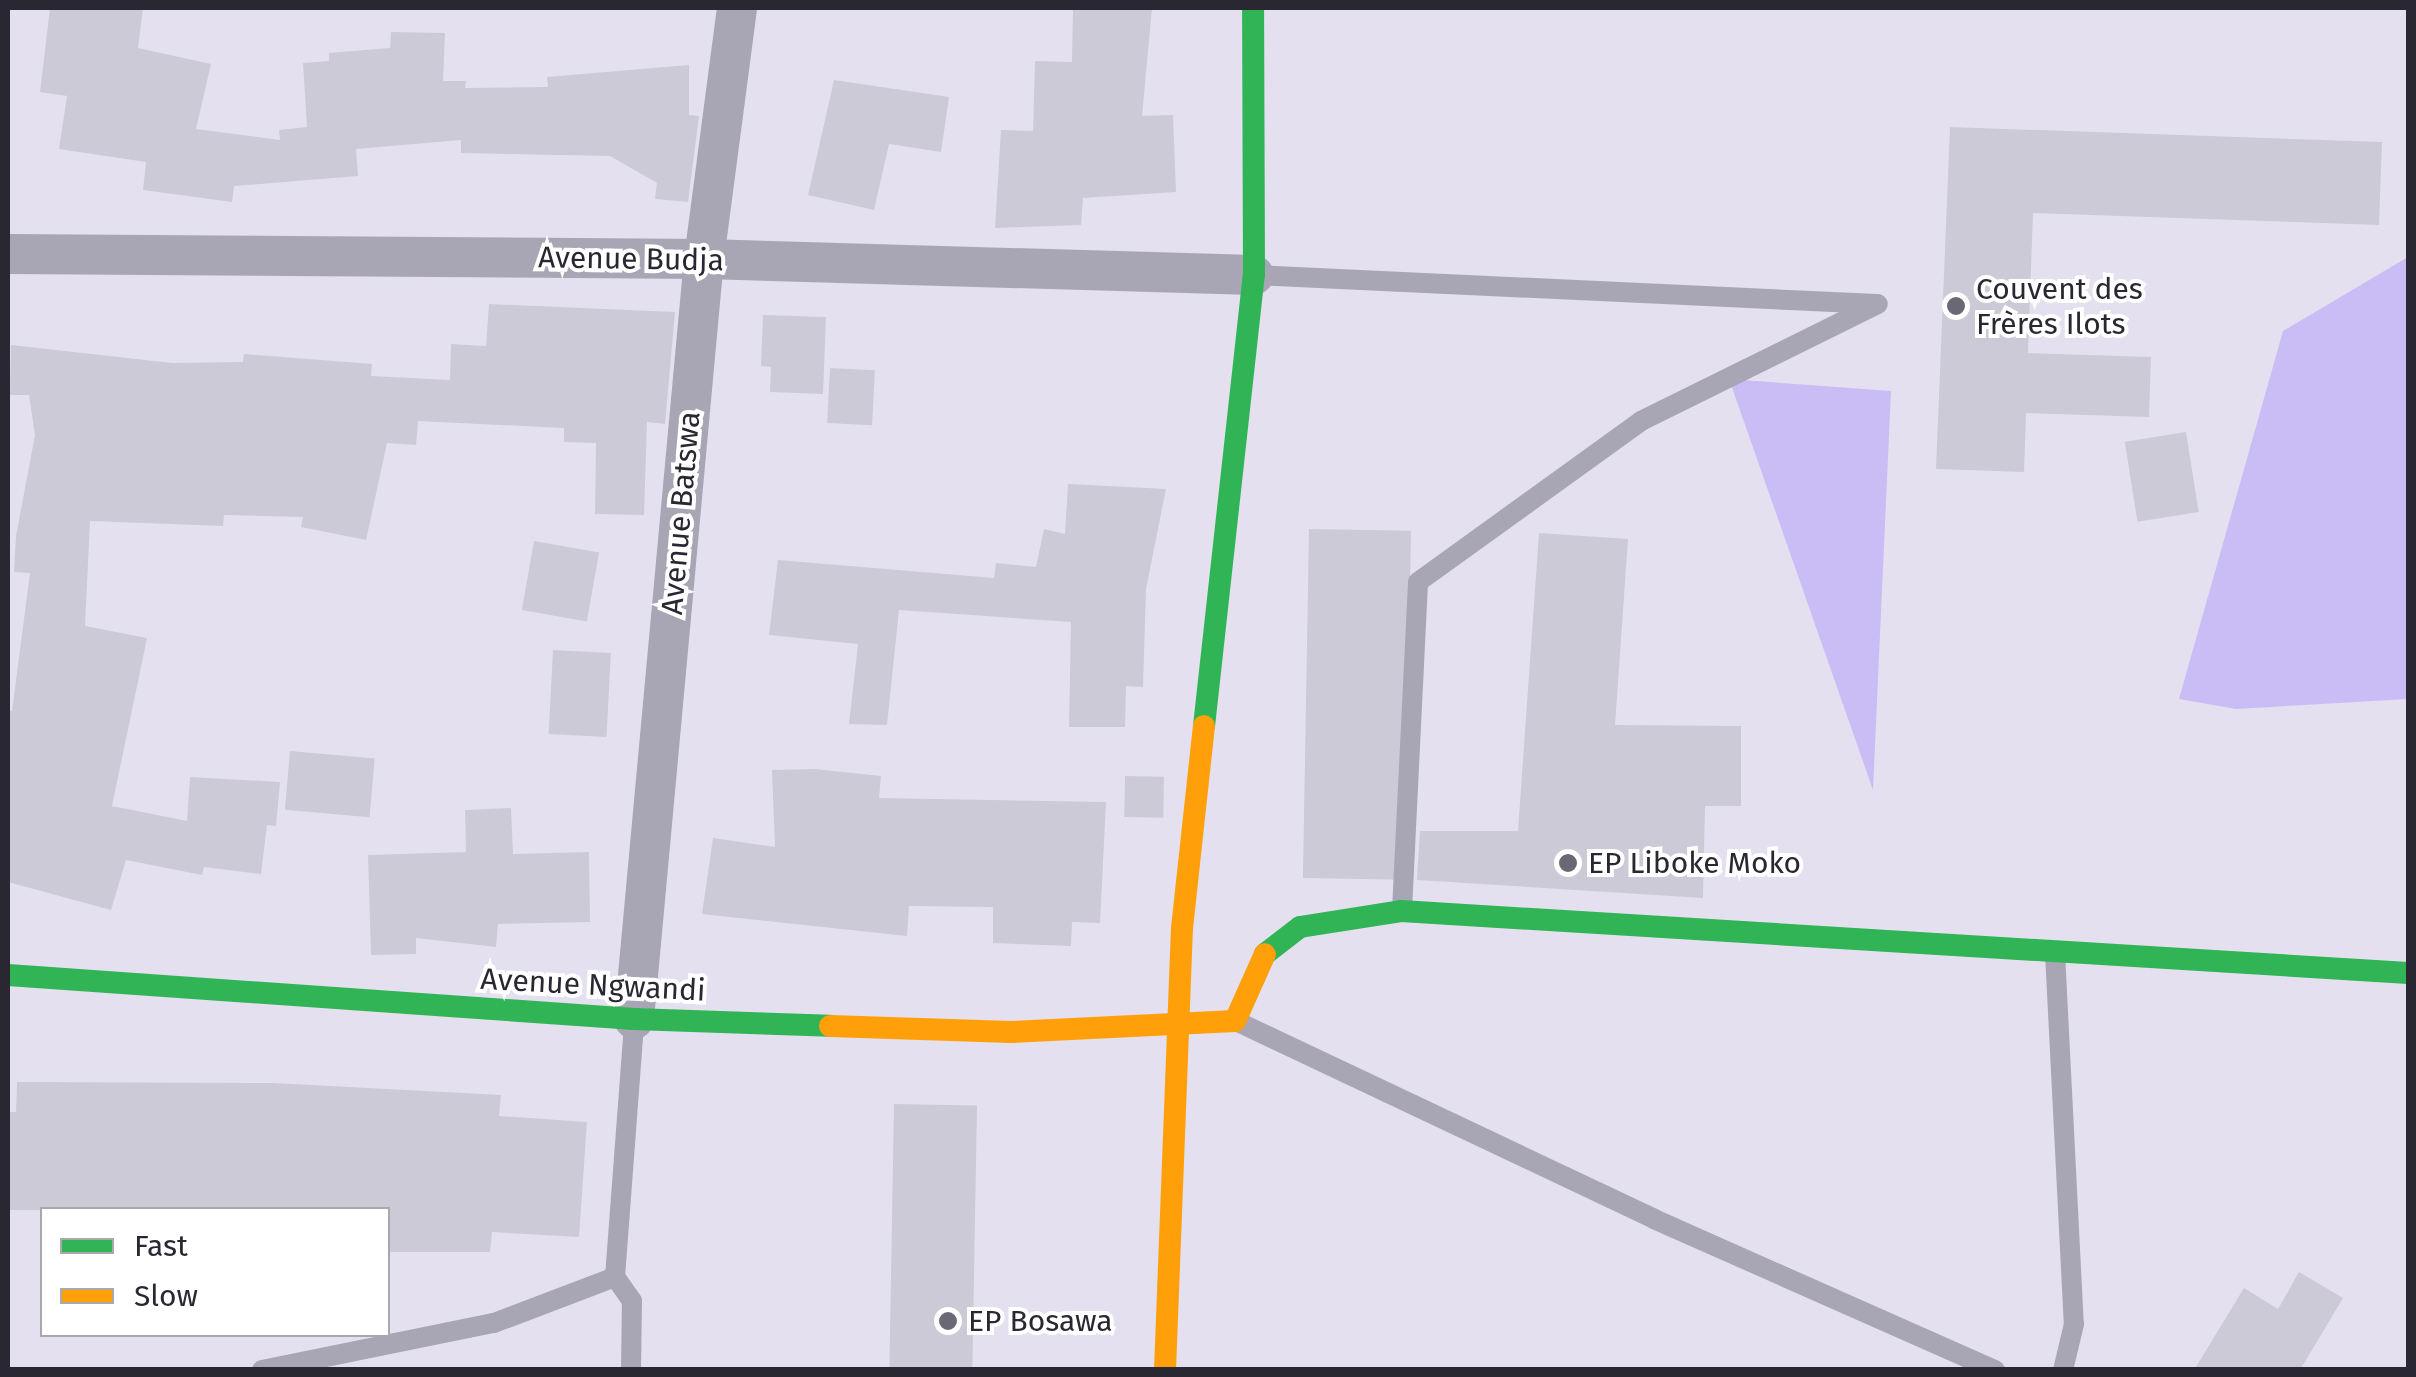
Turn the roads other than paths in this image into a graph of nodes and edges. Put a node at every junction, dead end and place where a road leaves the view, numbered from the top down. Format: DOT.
graph roads {
  1 [pos="737,8"];
  2 [pos="1253,8"];
  3 [pos="8,254"];
  4 [pos="704,259"];
  5 [pos="1254,275"];
  6 [pos="1402,911"];
  7 [pos="2055,951"];
  8 [pos="2408,972"];
  9 [pos="8,975"];
  10 [pos="634,1019"];
  11 [pos="1235,1021"];
  12 [pos="1175,1024"];
  13 [pos="616,1277"];
  14 [pos="315,1363"];
  15 [pos="262,1370"];
  16 [pos="630,1370"];
  17 [pos="1165,1370"];
  18 [pos="1995,1370"];
  19 [pos="2063,1370"];
  1 -- 4 [label="street, Avenue Batswa"];
  2 -- 5 [label="street"];
  3 -- 4 [label="street, Avenue Budja"];
  4 -- 5 [label="street, Avenue Budja"];
  4 -- 10 [label="street, Avenue Batswa"];
  5 -- 6 [label="lane"];
  5 -- 12 [label="street"];
  6 -- 7 [label="street"];
  6 -- 11 [label="street"];
  7 -- 8 [label="street"];
  7 -- 19 [label="lane"];
  9 -- 10 [label="street, Avenue Ngwandi"];
  10 -- 12 [label="street, Avenue Ngwandi"];
  10 -- 13 [label="lane"];
  11 -- 12 [label="street, Avenue Ngwandi"];
  11 -- 18 [label="lane"];
  12 -- 17 [label="street"];
  13 -- 14 [label="lane"];
  13 -- 16 [label="lane"];
  14 -- 15 [label="lane"];
}
